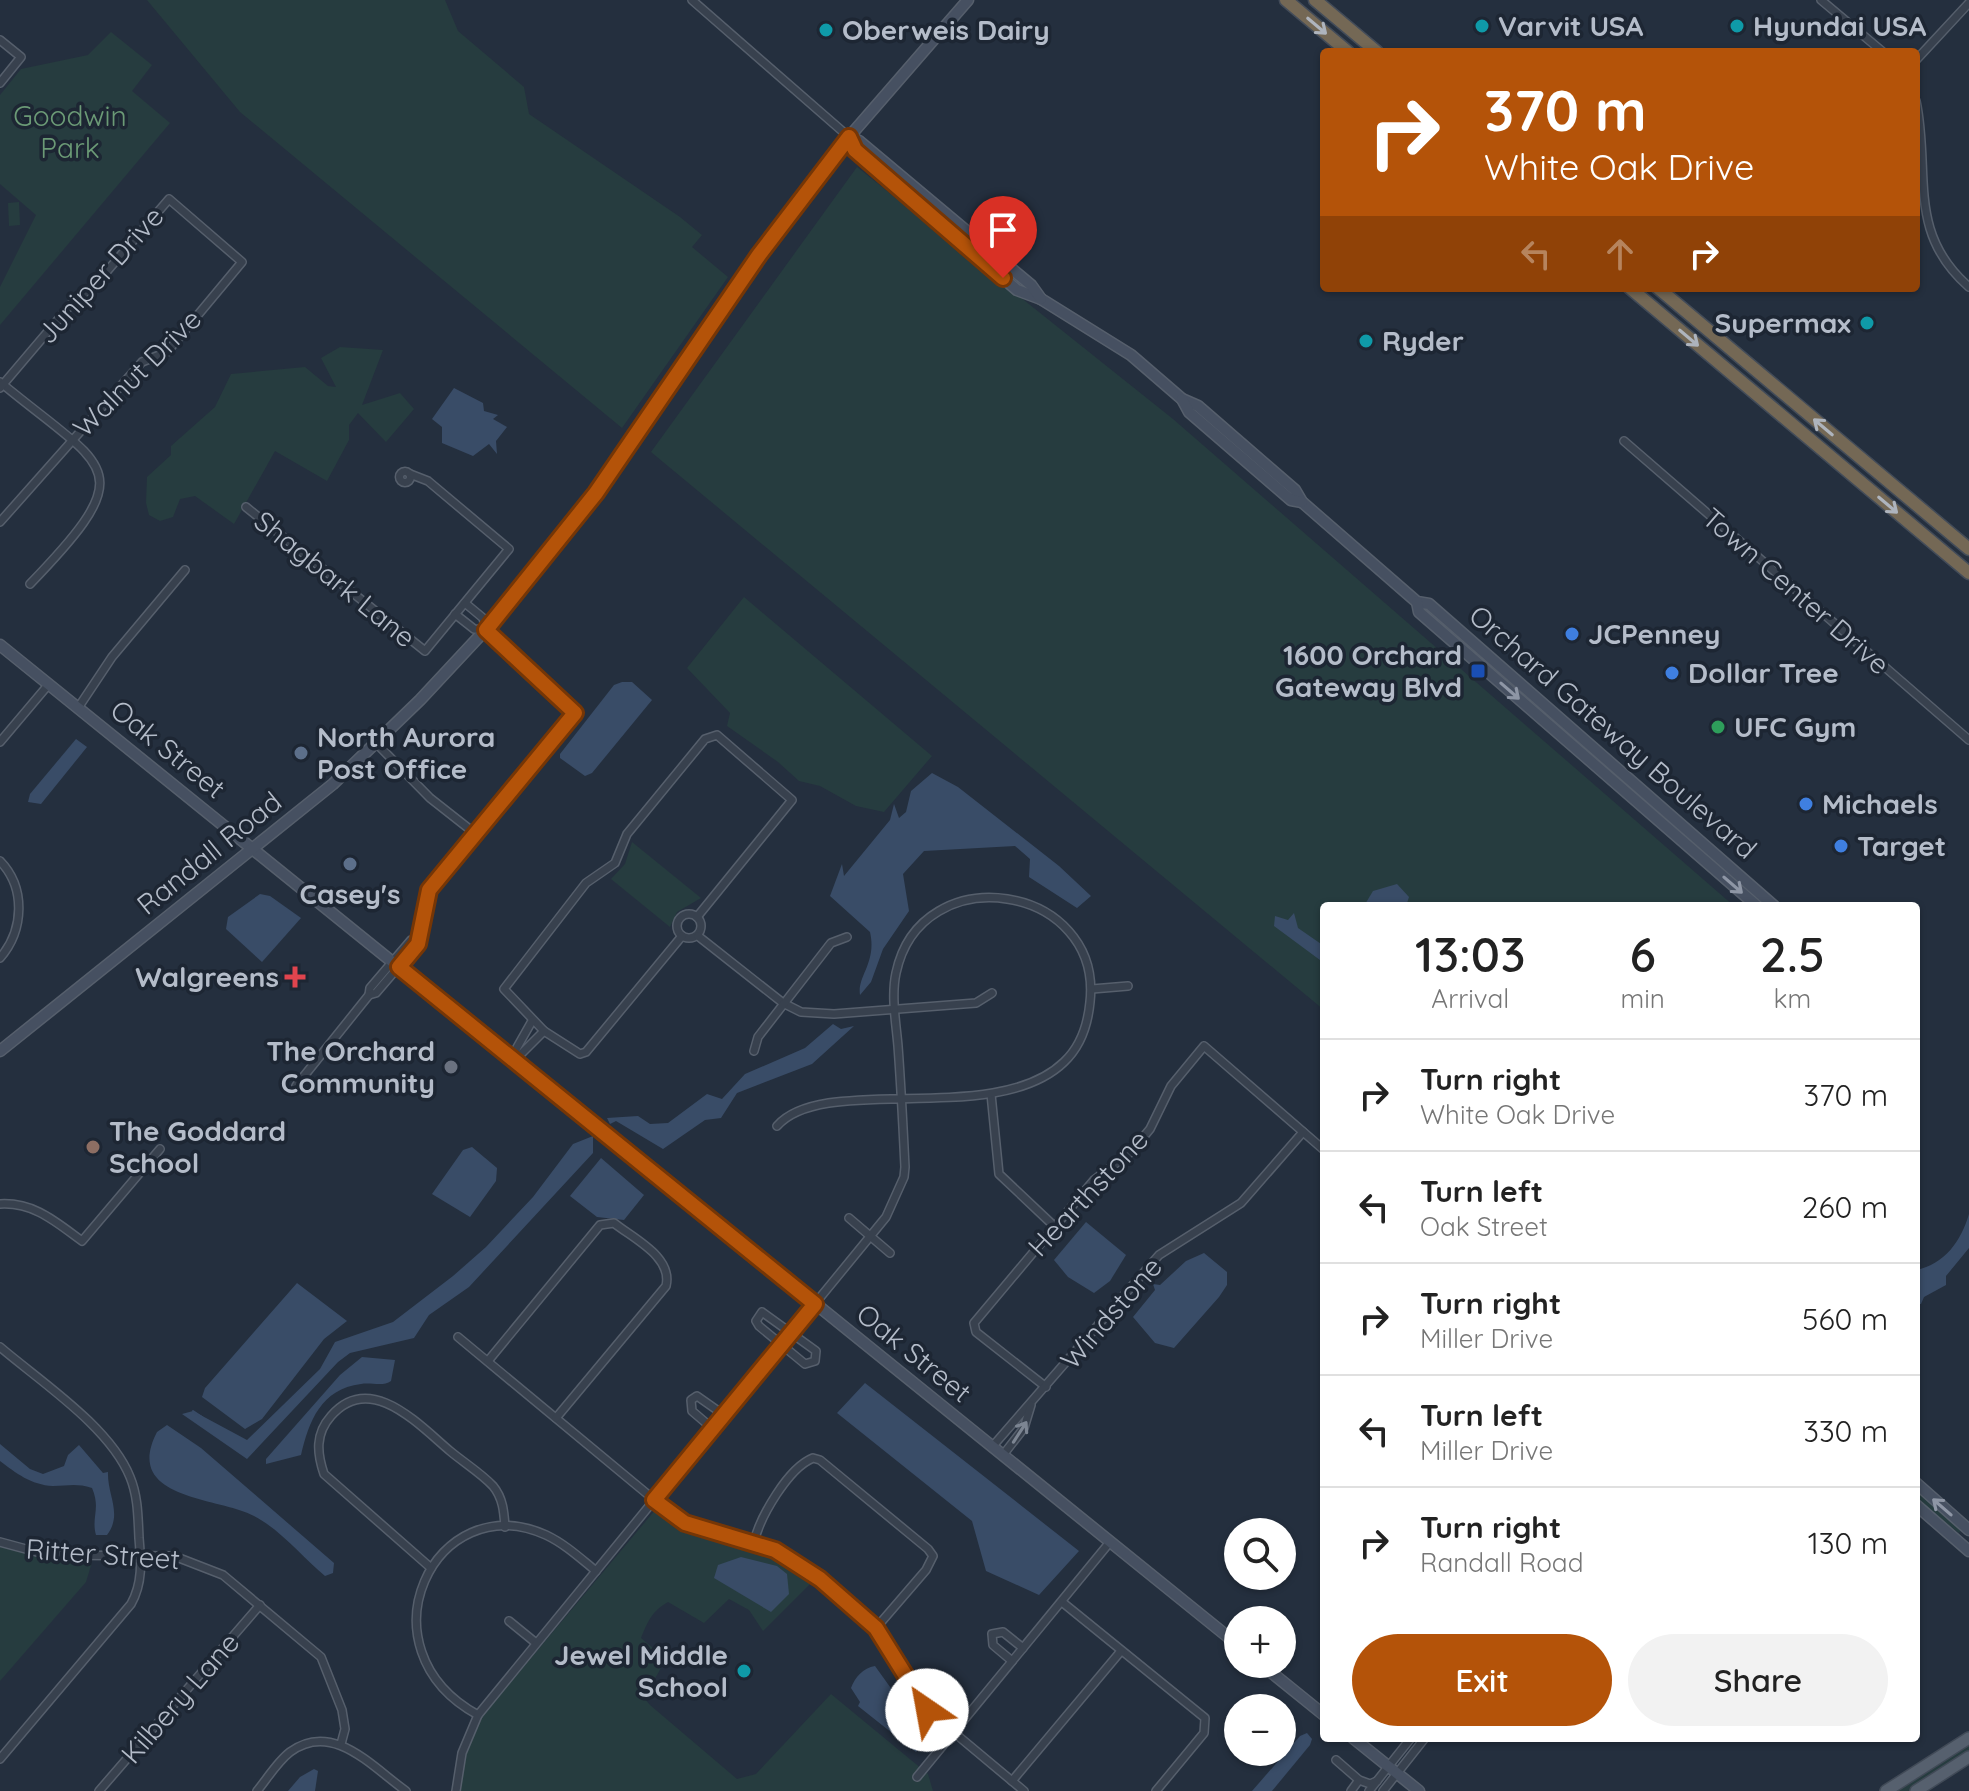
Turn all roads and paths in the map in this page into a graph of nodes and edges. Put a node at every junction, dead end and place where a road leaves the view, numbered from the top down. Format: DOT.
graph roads {
  1 [pos="692,0"];
  2 [pos="968,0"];
  3 [pos="1286,0"];
  4 [pos="1315,0"];
  5 [pos="1821,0"];
  6 [pos="1969,3"];
  7 [pos="0,40"];
  8 [pos="1343,48"];
  9 [pos="1372,48"];
  10 [pos="1878,48"];
  11 [pos="1920,56"];
  12 [pos="0,83"];
  13 [pos="1920,122"];
  14 [pos="849,137"];
  15 [pos="169,199"];
  16 [pos="1969,287"];
  17 [pos="1635,292"];
  18 [pos="1663,292"];
  19 [pos="1,385"];
  20 [pos="72,438"];
  21 [pos="1624,441"];
  22 [pos="410,474"];
  23 [pos="246,507"];
  24 [pos="0,522"];
  25 [pos="1969,549"];
  26 [pos="185,570"];
  27 [pos="1969,573"];
  28 [pos="30,584"];
  29 [pos="1417,602"];
  30 [pos="465,603"];
  31 [pos="455,614"];
  32 [pos="486,630"];
  33 [pos="0,645"];
  34 [pos="49,684"];
  35 [pos="78,708"];
  36 [pos="1969,740"];
  37 [pos="0,742"];
  38 [pos="376,743"];
  39 [pos="477,835"];
  40 [pos="254,850"];
  41 [pos="0,861"];
  42 [pos="1752,902"];
  43 [pos="1769,902"];
  44 [pos="697,917"];
  45 [pos="682,936"];
  46 [pos="698,936"];
  47 [pos="847,937"];
  48 [pos="0,958"];
  49 [pos="396,964"];
  50 [pos="1128,986"];
  51 [pos="1092,989"];
  52 [pos="992,993"];
  53 [pos="783,1003"];
  54 [pos="895,1009"];
  55 [pos="532,1021"];
  56 [pos="544,1031"];
  57 [pos="0,1051"];
  58 [pos="754,1051"];
  59 [pos="511,1058"];
  60 [pos="296,1086"];
  61 [pos="991,1094"];
  62 [pos="901,1099"];
  63 [pos="777,1126"];
  64 [pos="1303,1132"];
  65 [pos="1320,1147"];
  66 [pos="160,1149"];
  67 [pos="0,1204"];
  68 [pos="849,1218"];
  69 [pos="1054,1226"];
  70 [pos="871,1236"];
  71 [pos="890,1253"];
  72 [pos="815,1304"];
  73 [pos="793,1332"];
  74 [pos="458,1337"];
  75 [pos="781,1346"];
  76 [pos="0,1347"];
  77 [pos="488,1361"];
  78 [pos="1046,1387"];
  79 [pos="1031,1405"];
  80 [pos="724,1415"];
  81 [pos="556,1418"];
  82 [pos="713,1429"];
  83 [pos="992,1447"];
  84 [pos="1003,1455"];
  85 [pos="1920,1487"];
  86 [pos="654,1500"];
  87 [pos="1920,1508"];
  88 [pos="505,1527"];
  89 [pos="1969,1530"];
  90 [pos="0,1542"];
  91 [pos="754,1542"];
  92 [pos="1110,1542"];
  93 [pos="1969,1551"];
  94 [pos="140,1555"];
  95 [pos="431,1568"];
  96 [pos="596,1571"];
  97 [pos="1062,1602"];
  98 [pos="260,1605"];
  99 [pos="509,1621"];
  100 [pos="876,1628"];
  101 [pos="1224,1634"];
  102 [pos="536,1643"];
  103 [pos="1023,1648"];
  104 [pos="1121,1651"];
  105 [pos="1012,1661"];
  106 [pos="1278,1678"];
  107 [pos="1320,1712"];
  108 [pos="478,1715"];
  109 [pos="953,1733"];
  110 [pos="1969,1738"];
  111 [pos="1358,1742"];
  112 [pos="1409,1742"];
  113 [pos="1421,1742"];
  114 [pos="341,1744"];
  115 [pos="1969,1757"];
  116 [pos="0,1759"];
  117 [pos="1336,1760"];
  118 [pos="1393,1770"];
  119 [pos="917,1777"];
  120 [pos="1359,1780"];
  121 [pos="1379,1780"];
  122 [pos="1012,1781"];
  123 [pos="99,1791"];
  124 [pos="257,1791"];
  125 [pos="406,1791"];
  126 [pos="456,1791"];
  127 [pos="1024,1791"];
  128 [pos="1156,1791"];
  129 [pos="1351,1791"];
  130 [pos="1369,1791"];
  131 [pos="1383,1791"];
  132 [pos="1419,1791"];
  133 [pos="1886,1791"];
  134 [pos="1916,1791"];
  1 -- 14 [label="street"];
  2 -- 14 [label="street, Randall Road"];
  3 -- 8 [label="highway, one-way"];
  4 -- 9 [label="highway"];
  5 -- 10 [label="street"];
  6 -- 11 [label="street"];
  7 -- 12 [label="street"];
  13 -- 16 [label="street"];
  14 -- 29 [label="street, Orchard Gateway Boulevard"];
  14 -- 32 [label="street, Randall Road"];
  15 -- 19 [label="street, Juniper Drive"];
  15 -- 20 [label="street, Walnut Drive"];
  17 -- 27 [label="highway, one-way"];
  25 -- 18 [label="highway, one-way"];
  19 -- 20 [label="street"];
  20 -- 24 [label="street, Walnut Drive"];
  20 -- 28 [label="street"];
  21 -- 36 [label="street, Town Center Drive"];
  22 -- 30 [label="street"];
  23 -- 31 [label="street, Shagbark Lane"];
  26 -- 35 [label="street"];
  29 -- 42 [label="street, Orchard Gateway Boulevard, one-way"];
  29 -- 43 [label="street, Orchard Gateway Boulevard"];
  30 -- 31 [label="street"];
  30 -- 32 [label="street"];
  31 -- 32 [label="street"];
  32 -- 38 [label="street, Randall Road"];
  32 -- 39 [label="street"];
  33 -- 34 [label="street, Oak Street"];
  34 -- 35 [label="street, Oak Street"];
  34 -- 37 [label="street"];
  35 -- 40 [label="street, Oak Street"];
  38 -- 39 [label="street"];
  38 -- 40 [label="street, Randall Road"];
  39 -- 49 [label="street"];
  40 -- 49 [label="street, Oak Street"];
  40 -- 57 [label="street, Randall Road"];
  41 -- 48 [label="street"];
  44 -- 45 [label="street"];
  44 -- 46 [label="street"];
  44 -- 55 [label="street"];
  45 -- 46 [label="street"];
  45 -- 56 [label="street"];
  46 -- 53 [label="street"];
  47 -- 53 [label="street"];
  49 -- 59 [label="street, Oak Street"];
  49 -- 60 [label="street"];
  50 -- 51 [label="street"];
  51 -- 54 [label="street"];
  51 -- 61 [label="street"];
  52 -- 54 [label="street"];
  53 -- 54 [label="street"];
  53 -- 58 [label="street"];
  54 -- 62 [label="street"];
  55 -- 56 [label="street"];
  55 -- 59 [label="street"];
  56 -- 59 [label="street"];
  59 -- 72 [label="street, Oak Street"];
  61 -- 62 [label="street"];
  61 -- 69 [label="street"];
  62 -- 63 [label="street"];
  62 -- 70 [label="street"];
  64 -- 65 [label="street"];
  64 -- 69 [label="street, Hearthstone"];
  64 -- 78 [label="street, Windstone"];
  66 -- 67 [label="street"];
  68 -- 70 [label="street"];
  69 -- 78 [label="street, Hearthstone"];
  70 -- 71 [label="street"];
  70 -- 72 [label="street"];
  72 -- 73 [label="street"];
  72 -- 83 [label="street, Oak Street"];
  73 -- 75 [label="street"];
  73 -- 75 [label="street"];
  73 -- 75 [label="street"];
  74 -- 77 [label="street"];
  75 -- 80 [label="street"];
  76 -- 94 [label="street"];
  77 -- 81 [label="street"];
  77 -- 81 [label="street"];
  78 -- 79 [label="street, Windstone"];
  79 -- 83 [label="street, Windstone"];
  84 -- 79 [label="street, Windstone, one-way"];
  80 -- 82 [label="street"];
  80 -- 82 [label="street"];
  81 -- 86 [label="street"];
  82 -- 86 [label="street"];
  83 -- 84 [label="street, Oak Street"];
  84 -- 92 [label="street, Oak Street"];
  89 -- 85 [label="street, one-way"];
  86 -- 91 [label="street"];
  86 -- 96 [label="street"];
  87 -- 93 [label="street"];
  88 -- 95 [label="street"];
  88 -- 95 [label="street"];
  88 -- 96 [label="street"];
  90 -- 94 [label="street, Ritter Street"];
  91 -- 100 [label="street"];
  91 -- 100 [label="street"];
  92 -- 97 [label="street"];
  92 -- 101 [label="street, Oak Street"];
  94 -- 98 [label="street, Ritter Street"];
  94 -- 116 [label="street"];
  95 -- 108 [label="street"];
  96 -- 102 [label="street"];
  97 -- 103 [label="street"];
  97 -- 104 [label="street"];
  98 -- 114 [label="street, Ritter Street"];
  98 -- 123 [label="street, Kilbery Lane"];
  99 -- 102 [label="street"];
  100 -- 109 [label="street"];
  102 -- 108 [label="street"];
  103 -- 105 [label="street"];
  103 -- 105 [label="street"];
  104 -- 122 [label="street"];
  104 -- 128 [label="street"];
  105 -- 109 [label="street"];
  106 -- 107 [label="street"];
  108 -- 126 [label="street"];
  109 -- 119 [label="street"];
  109 -- 122 [label="street"];
  110 -- 133 [label="main road"];
  111 -- 118 [label="street"];
  112 -- 118 [label="street"];
  113 -- 118 [label="street"];
  114 -- 124 [label="street"];
  114 -- 125 [label="street"];
  115 -- 134 [label="main road"];
  117 -- 120 [label="street"];
  118 -- 121 [label="street"];
  118 -- 131 [label="street"];
  118 -- 132 [label="street"];
  120 -- 121 [label="street"];
  120 -- 129 [label="street"];
  121 -- 130 [label="street"];
  122 -- 127 [label="street"];
}
